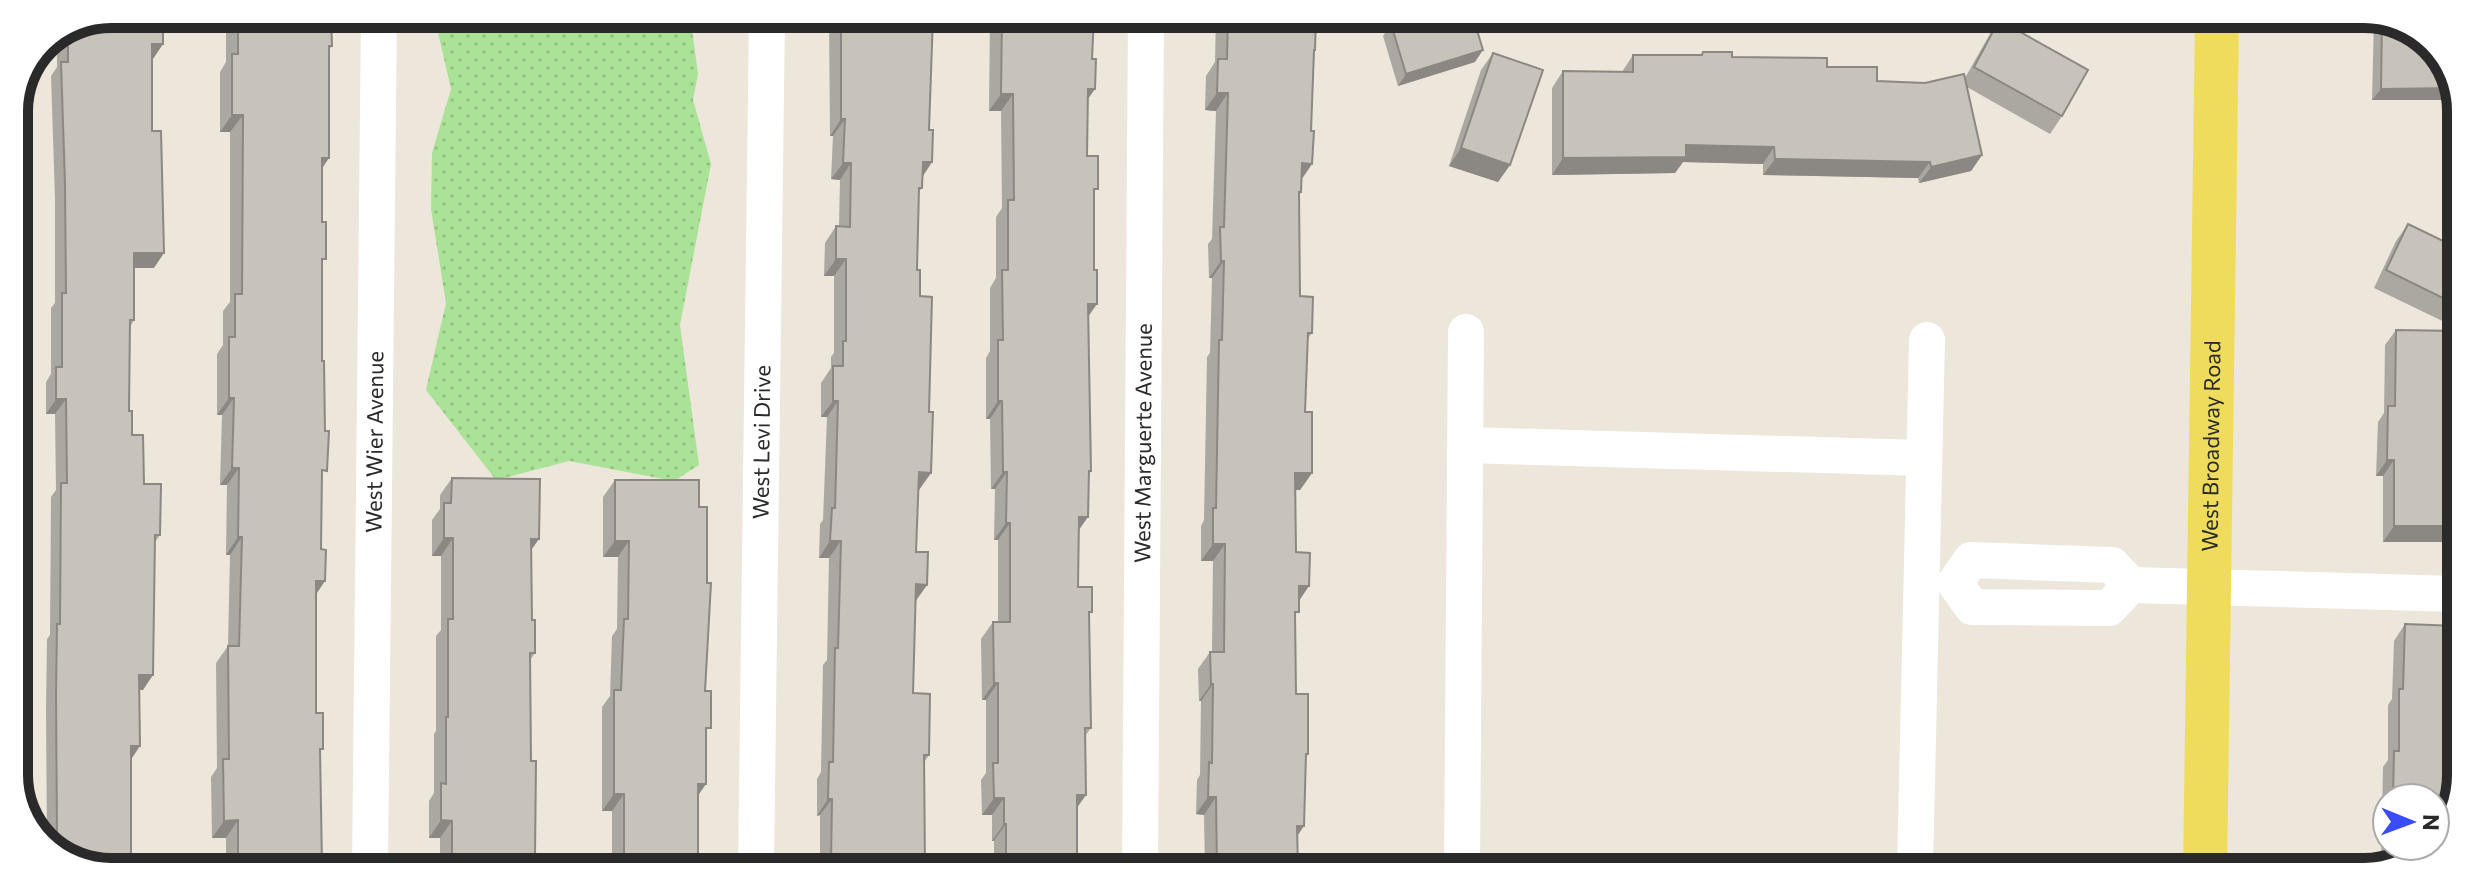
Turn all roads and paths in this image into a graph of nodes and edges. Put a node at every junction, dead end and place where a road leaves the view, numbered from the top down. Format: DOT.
graph roads {
  1 [pos="379,28"];
  2 [pos="767,28"];
  3 [pos="1146,28"];
  4 [pos="2217,28"];
  5 [pos="1466,332"];
  6 [pos="1927,340"];
  7 [pos="1467,445"];
  8 [pos="1924,458"];
  9 [pos="1938,582"];
  10 [pos="2209,588"];
  11 [pos="2447,594"];
  12 [pos="370,858"];
  13 [pos="756,858"];
  14 [pos="1140,858"];
  15 [pos="1462,858"];
  16 [pos="1916,858"];
  17 [pos="2205,858"];
  1 -- 12 [label="street, West Wier Avenue"];
  2 -- 13 [label="street, West Levi Drive"];
  3 -- 14 [label="street, West Marguerte Avenue"];
  4 -- 10 [label="main road, West Broadway Road"];
  5 -- 7 [label="street"];
  6 -- 8 [label="street"];
  7 -- 8 [label="street"];
  7 -- 15 [label="street"];
  8 -- 9 [label="street"];
  9 -- 10 [label="street"];
  9 -- 16 [label="street"];
  10 -- 11 [label="street"];
  10 -- 17 [label="main road, West Broadway Road"];
}
